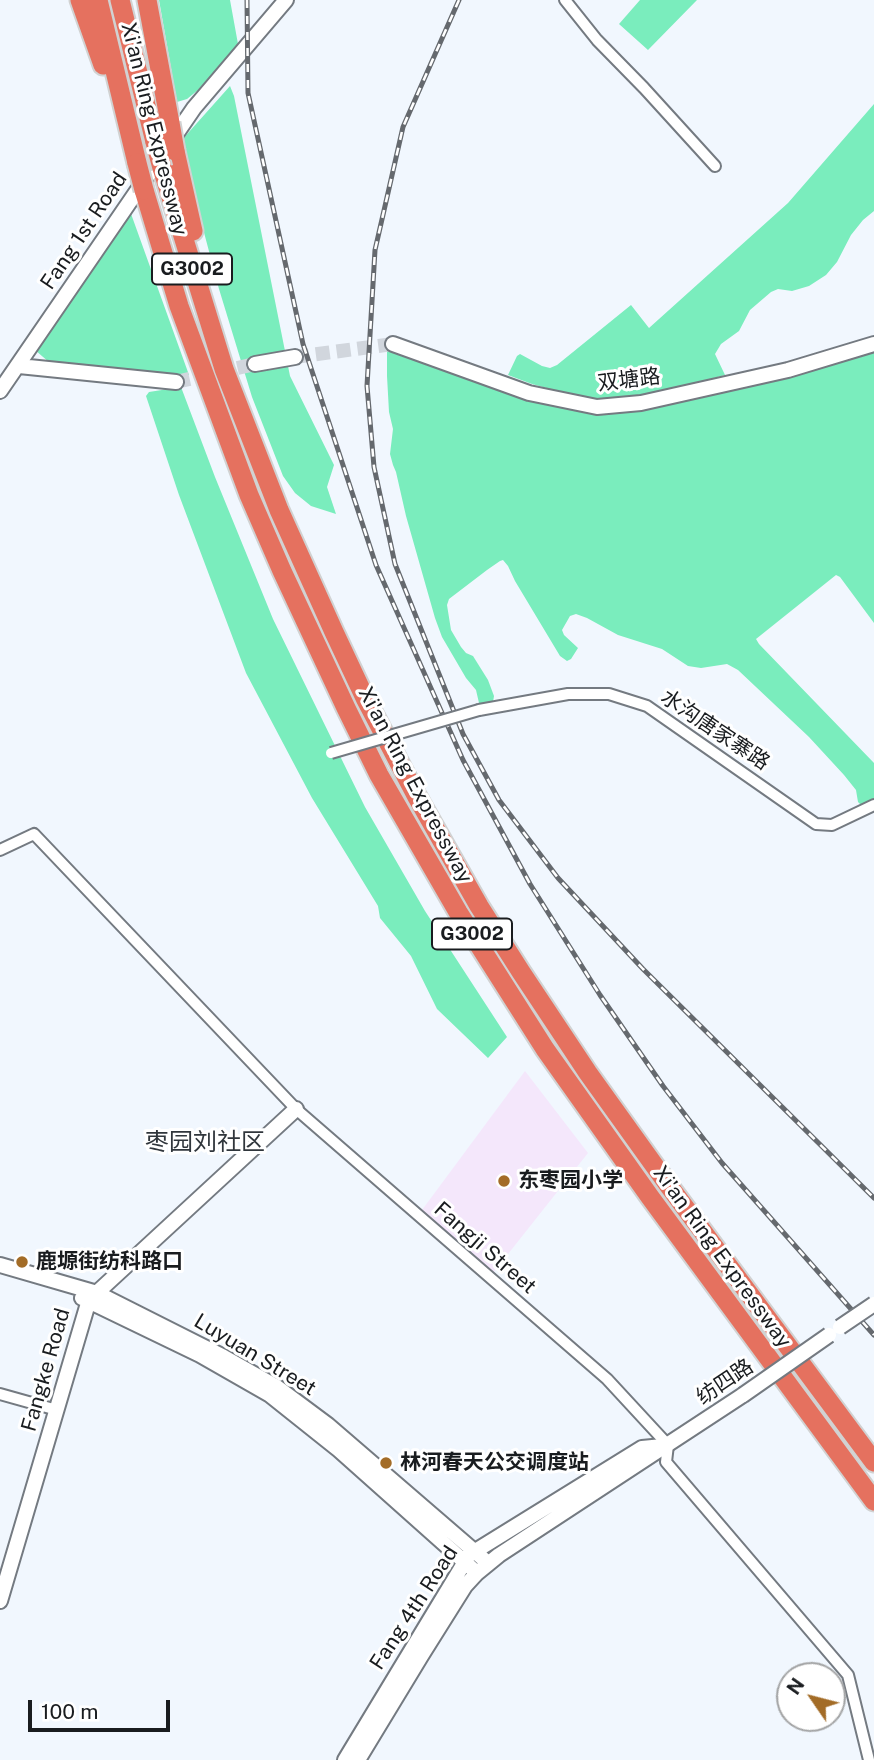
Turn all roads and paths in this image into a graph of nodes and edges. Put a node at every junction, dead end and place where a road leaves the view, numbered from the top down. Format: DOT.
graph roads {
  1 [pos="80,0"];
  2 [pos="98,0"];
  3 [pos="120,0"];
  4 [pos="147,0"];
  5 [pos="286,0"];
  6 [pos="565,0"];
  7 [pos="135,154"];
  8 [pos="715,166"];
  9 [pos="393,344"];
  10 [pos="874,344"];
  11 [pos="295,357"];
  12 [pos="255,364"];
  13 [pos="19,366"];
  14 [pos="224,369"];
  15 [pos="176,382"];
  16 [pos="0,391"];
  17 [pos="331,753"];
  18 [pos="874,806"];
  19 [pos="0,850"];
  20 [pos="296,1109"];
  21 [pos="0,1265"];
  22 [pos="0,1275"];
  23 [pos="93,1296"];
  24 [pos="874,1304"];
  25 [pos="0,1394"];
  26 [pos="57,1410"];
  27 [pos="667,1446"];
  28 [pos="874,1462"];
  29 [pos="874,1501"];
  30 [pos="469,1557"];
  31 [pos="482,1568"];
  32 [pos="0,1601"];
  33 [pos="345,1760"];
  34 [pos="358,1760"];
  35 [pos="869,1760"];
  1 -- 7 [label="highway"];
  2 -- 7 [label="highway, Xi'an Ring Expressway / G3002"];
  3 -- 14 [label="highway, Xi'an Ring Expressway / G3002, bridge"];
  4 -- 14 [label="highway, bridge"];
  5 -- 13 [label="street, Fang 1st Road"];
  6 -- 8 [label="street"];
  7 -- 29 [label="highway, Xi'an Ring Expressway / G3002, bridge"];
  9 -- 10 [label="street, 双塘路"];
  11 -- 12 [label="street"];
  13 -- 15 [label="street"];
  13 -- 16 [label="street, Fang 1st Road"];
  14 -- 28 [label="highway, Xi'an Ring Expressway / G3002"];
  17 -- 18 [label="street, 水沟唐家寨路, bridge"];
  19 -- 20 [label="street, Fangji Street"];
  20 -- 23 [label="street, Fangke Road"];
  20 -- 27 [label="street, Fangji Street"];
  21 -- 23 [label="street, Luyuan Street"];
  22 -- 23 [label="street, Luyuan Street"];
  23 -- 26 [label="street, Fangke Road"];
  23 -- 30 [label="street, Luyuan Street"];
  24 -- 27 [label="street, 纺四路, bridge"];
  25 -- 26 [label="street"];
  26 -- 32 [label="street, Fangke Road"];
  27 -- 30 [label="street, Fang 4th Road"];
  27 -- 31 [label="street, Fang 4th Road"];
  27 -- 35 [label="street, Fangji Street"];
  30 -- 31 [label="street, Luyuan Street"];
  30 -- 33 [label="street, Fang 4th Road"];
  31 -- 34 [label="street, Fang 4th Road"];
}
